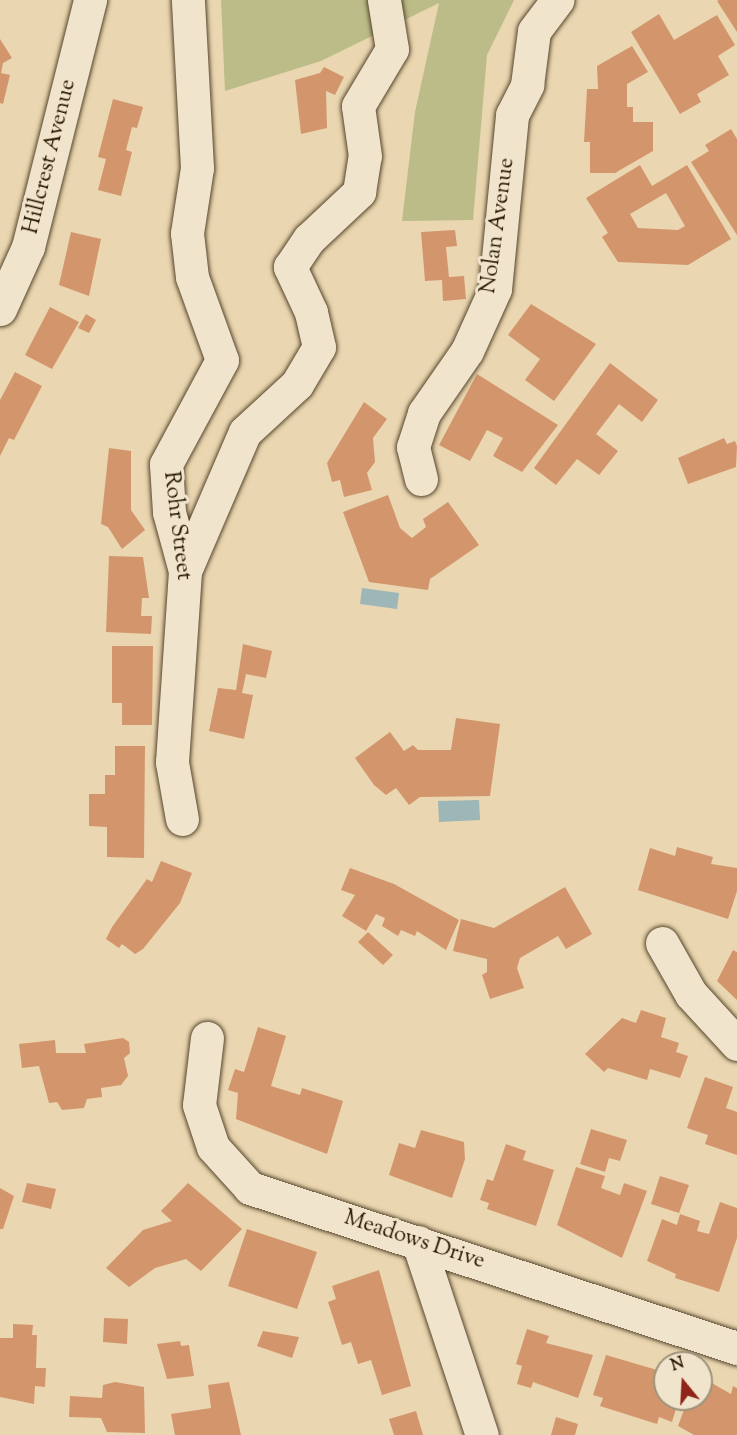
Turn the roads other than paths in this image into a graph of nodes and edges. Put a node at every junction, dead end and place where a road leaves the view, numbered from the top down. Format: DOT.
graph roads {
  1 [pos="90,0"];
  2 [pos="188,0"];
  3 [pos="384,0"];
  4 [pos="557,0"];
  5 [pos="0,309"];
  6 [pos="421,479"];
  7 [pos="185,571"];
  8 [pos="182,819"];
  9 [pos="662,943"];
  10 [pos="207,1038"];
  11 [pos="737,1044"];
  12 [pos="418,1242"];
  13 [pos="737,1348"];
  14 [pos="482,1435"];
  1 -- 5 [label="street, Hillcrest Avenue"];
  2 -- 7 [label="street, Rohr Street"];
  3 -- 7 [label="street"];
  4 -- 6 [label="street, Nolan Avenue"];
  7 -- 8 [label="street, Rohr Street"];
  9 -- 11 [label="street"];
  10 -- 12 [label="street, Meadows Drive"];
  12 -- 13 [label="street, Meadows Drive"];
  12 -- 14 [label="street"];
}
